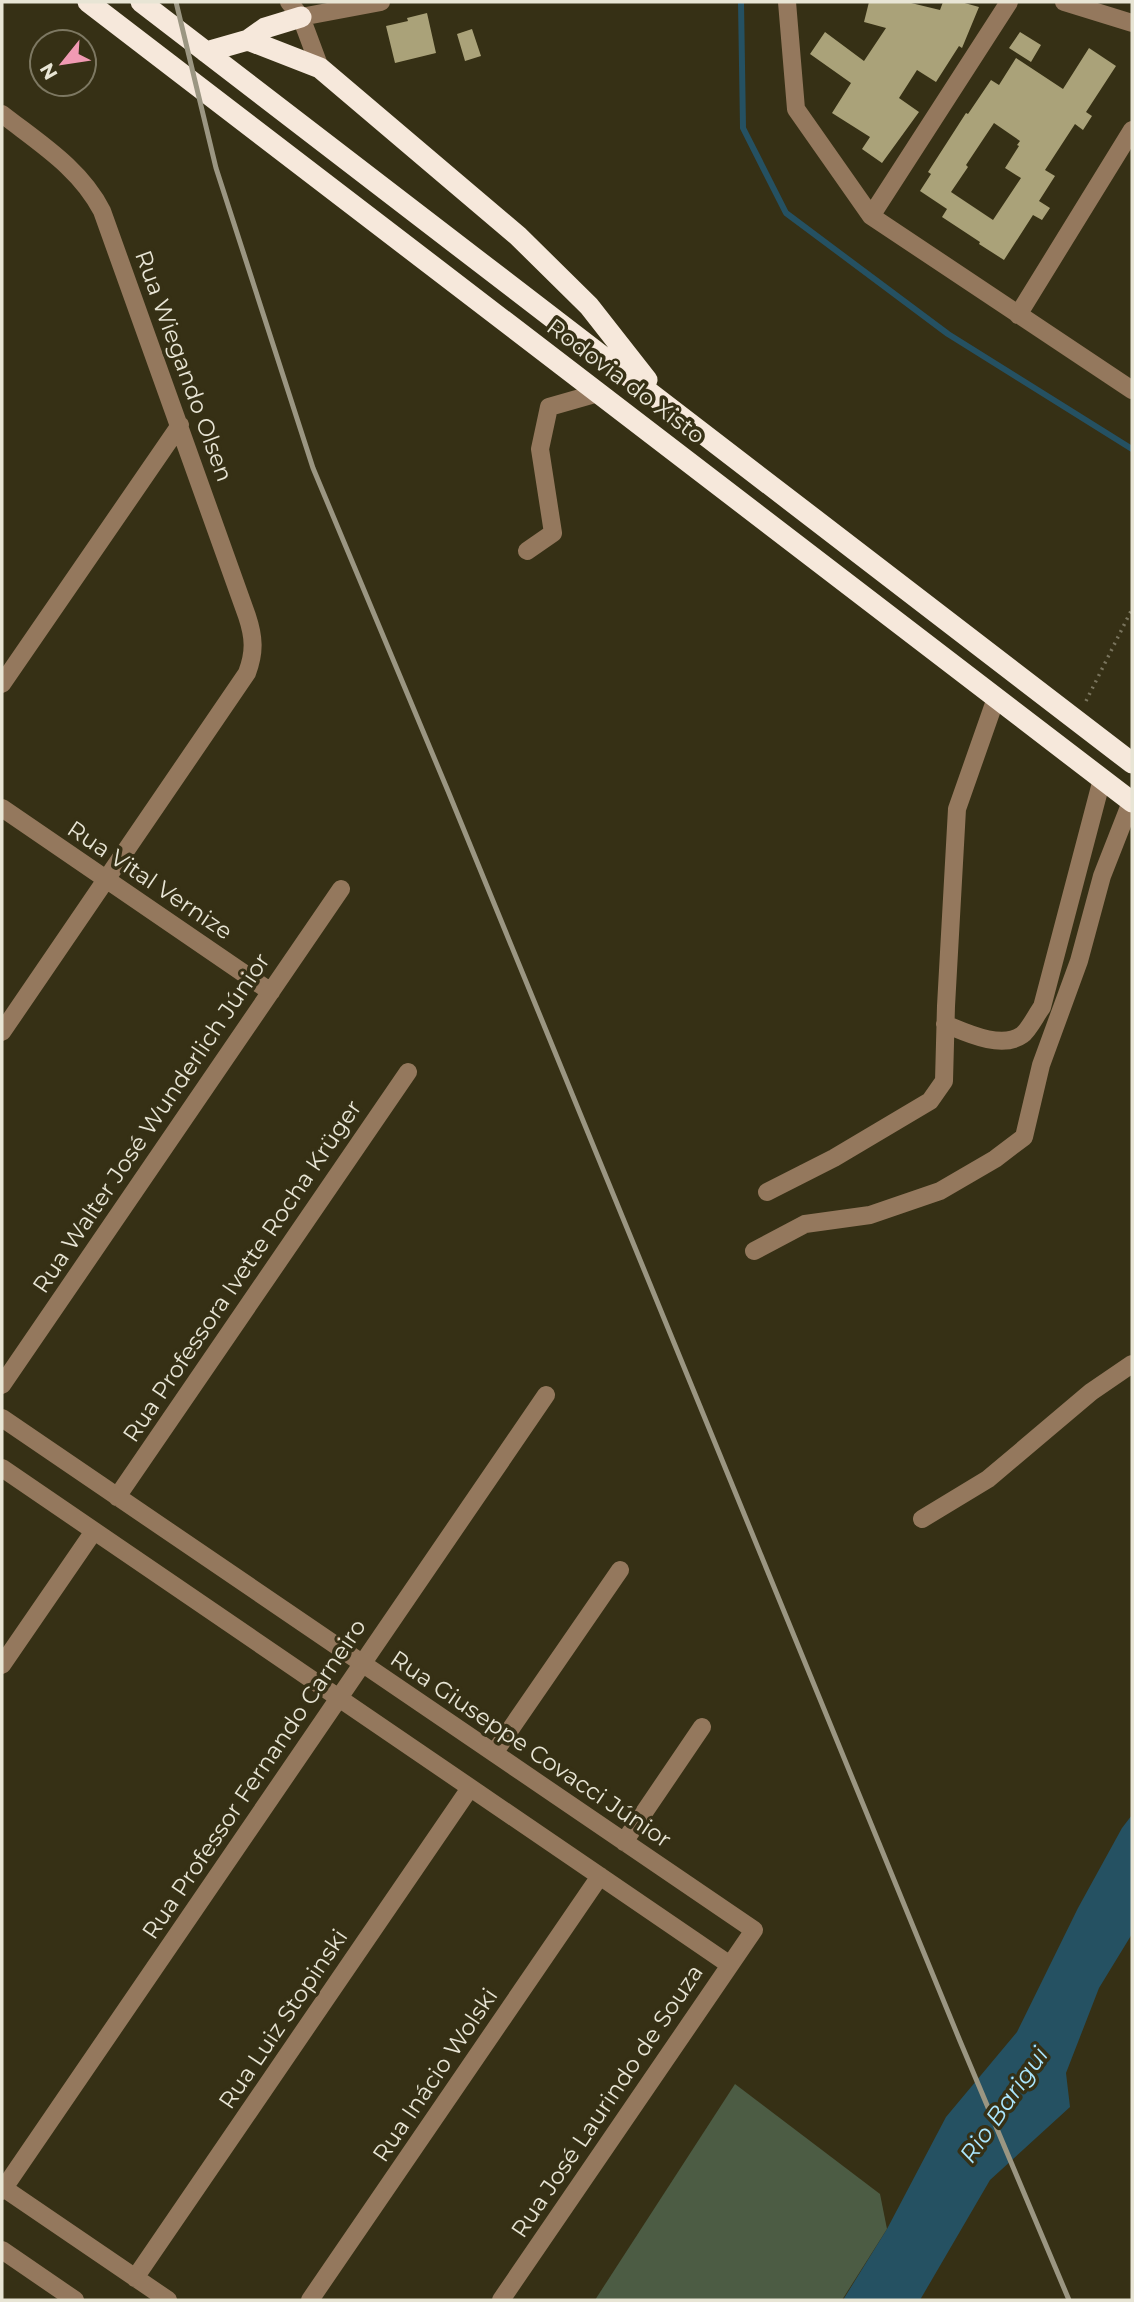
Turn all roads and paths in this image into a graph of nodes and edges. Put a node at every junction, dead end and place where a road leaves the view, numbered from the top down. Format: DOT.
graph roads {
  1 [pos="88,2"];
  2 [pos="141,2"];
  3 [pos="381,2"];
  4 [pos="787,2"];
  5 [pos="1009,2"];
  6 [pos="1064,2"];
  7 [pos="304,9"];
  8 [pos="1132,23"];
  9 [pos="247,40"];
  10 [pos="206,52"];
  11 [pos="320,68"];
  12 [pos="2,114"];
  13 [pos="1132,130"];
  14 [pos="871,216"];
  15 [pos="1018,315"];
  16 [pos="1132,390"];
  17 [pos="598,393"];
  18 [pos="665,404"];
  19 [pos="180,425"];
  20 [pos="527,551"];
  21 [pos="1132,609"];
  22 [pos="2,684"];
  23 [pos="996,698"];
  24 [pos="1076,720"];
  25 [pos="1132,763"];
  26 [pos="1102,779"];
  27 [pos="1132,802"];
  28 [pos="2,808"];
  29 [pos="106,879"];
  30 [pos="341,889"];
  31 [pos="271,992"];
  32 [pos="945,1024"];
  33 [pos="2,1032"];
  34 [pos="408,1072"];
  35 [pos="767,1192"];
  36 [pos="754,1251"];
  37 [pos="1132,1364"];
  38 [pos="2,1385"];
  39 [pos="546,1395"];
  40 [pos="2,1418"];
  41 [pos="2,1468"];
  42 [pos="117,1497"];
  43 [pos="922,1519"];
  44 [pos="94,1531"];
  45 [pos="620,1570"];
  46 [pos="362,1664"];
  47 [pos="2,1665"];
  48 [pos="339,1698"];
  49 [pos="702,1727"];
  50 [pos="494,1754"];
  51 [pos="470,1788"];
  52 [pos="624,1842"];
  53 [pos="600,1877"];
  54 [pos="754,1930"];
  55 [pos="730,1965"];
  56 [pos="2,2189"];
  57 [pos="2,2250"];
  58 [pos="135,2278"];
  59 [pos="75,2300"];
  60 [pos="168,2300"];
  61 [pos="310,2300"];
  62 [pos="501,2300"];
  1 -- 17 [label="highway, Rodovia do Xisto"];
  2 -- 10 [label="highway, Rodovia do Xisto"];
  3 -- 7 [label="street"];
  4 -- 14 [label="street"];
  5 -- 14 [label="street"];
  6 -- 8 [label="street"];
  7 -- 9 [label="highway"];
  7 -- 11 [label="street"];
  9 -- 10 [label="highway"];
  9 -- 11 [label="highway"];
  10 -- 18 [label="highway, Rodovia do Xisto"];
  11 -- 18 [label="highway"];
  12 -- 19 [label="street, Rua Wiegando Olsen"];
  13 -- 15 [label="street"];
  14 -- 15 [label="street"];
  15 -- 16 [label="street"];
  17 -- 20 [label="street"];
  17 -- 23 [label="highway, Rodovia do Xisto"];
  18 -- 24 [label="highway, Rodovia do Xisto"];
  19 -- 22 [label="street"];
  19 -- 29 [label="street, Rua Wiegando Olsen"];
  21 -- 24 [label="path"];
  23 -- 26 [label="highway, Rodovia do Xisto"];
  23 -- 32 [label="street"];
  24 -- 25 [label="highway, Rodovia do Xisto"];
  26 -- 27 [label="highway, Rodovia do Xisto"];
  26 -- 32 [label="street"];
  27 -- 36 [label="street"];
  28 -- 29 [label="street, Rua Vital Vernize"];
  29 -- 31 [label="street, Rua Vital Vernize"];
  29 -- 33 [label="street"];
  30 -- 31 [label="street, Rua Walter José Wunderlich Júnior"];
  31 -- 38 [label="street, Rua Walter José Wunderlich Júnior"];
  32 -- 35 [label="street"];
  34 -- 42 [label="street, Rua Professora Ivette Rocha Krüger"];
  37 -- 43 [label="street"];
  39 -- 46 [label="street, Rua Professor Fernando Carneiro"];
  40 -- 42 [label="street, Rua Giuseppe Covacci Júnior"];
  41 -- 44 [label="street"];
  42 -- 46 [label="street, Rua Giuseppe Covacci Júnior"];
  44 -- 47 [label="street"];
  44 -- 48 [label="street"];
  45 -- 50 [label="street"];
  46 -- 48 [label="street, Rua Professor Fernando Carneiro"];
  46 -- 50 [label="street, Rua Giuseppe Covacci Júnior"];
  48 -- 51 [label="street"];
  48 -- 56 [label="street, Rua Professor Fernando Carneiro"];
  49 -- 52 [label="street"];
  50 -- 52 [label="street, Rua Giuseppe Covacci Júnior"];
  51 -- 53 [label="street"];
  51 -- 58 [label="street, Rua Luiz Stopinski"];
  52 -- 54 [label="street, Rua Giuseppe Covacci Júnior"];
  53 -- 55 [label="street"];
  53 -- 61 [label="street, Rua Inácio Wolski"];
  54 -- 55 [label="street, Rua José Laurindo de Souza"];
  55 -- 62 [label="street, Rua José Laurindo de Souza"];
  56 -- 58 [label="street"];
  57 -- 59 [label="street"];
  58 -- 60 [label="street"];
}
